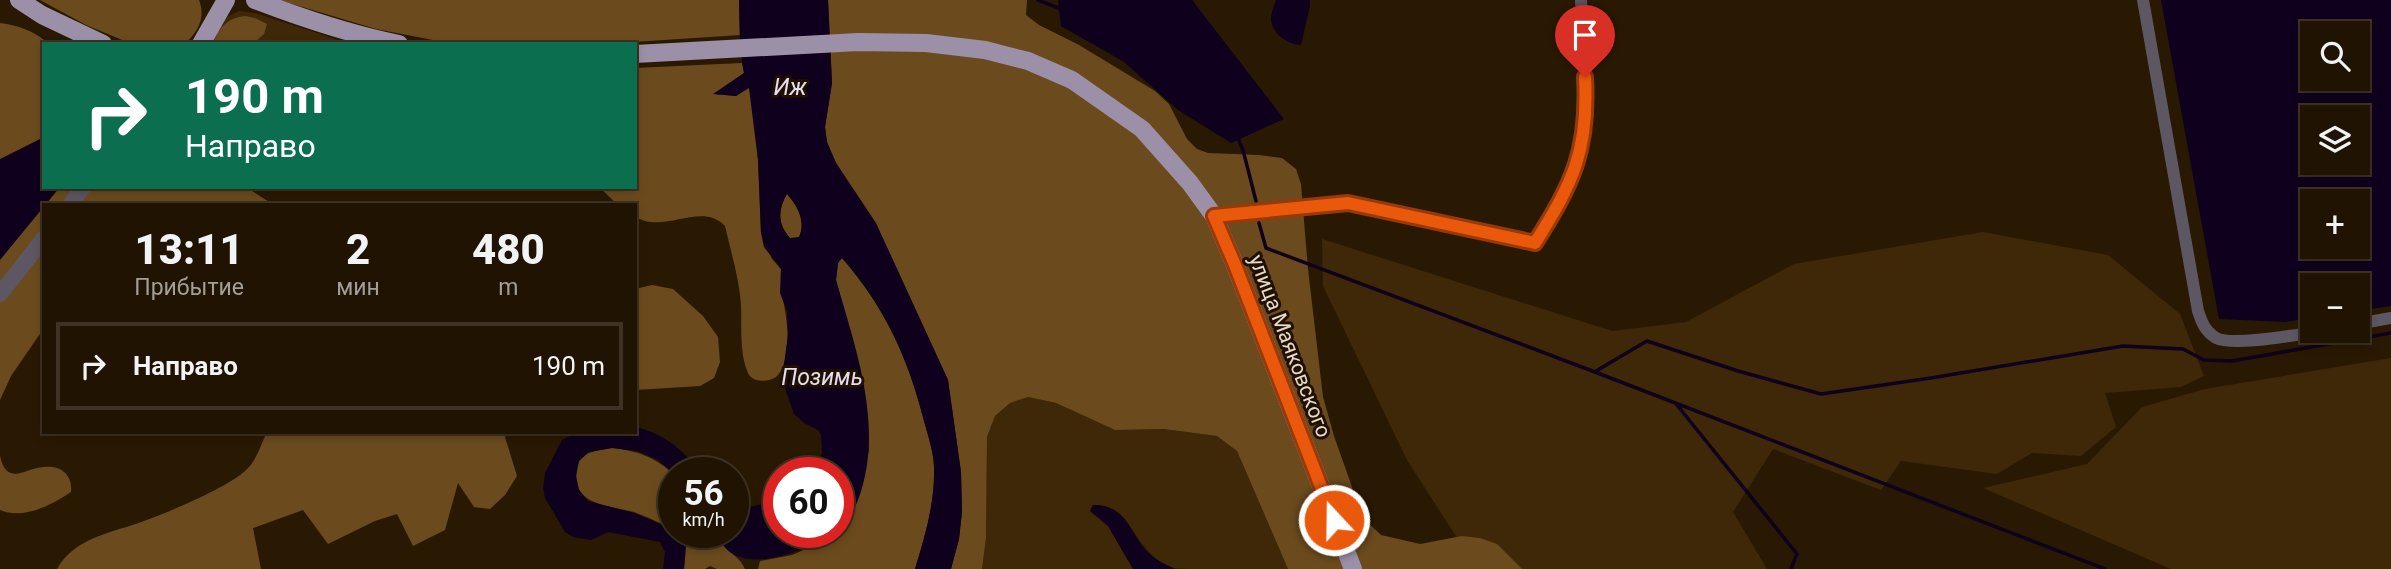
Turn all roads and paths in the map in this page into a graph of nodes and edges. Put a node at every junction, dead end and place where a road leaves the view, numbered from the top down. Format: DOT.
graph roads {
  1 [pos="19,0"];
  2 [pos="226,0"];
  3 [pos="255,0"];
  4 [pos="1581,0"];
  5 [pos="2143,0"];
  6 [pos="99,42"];
  7 [pos="202,42"];
  8 [pos="390,42"];
  9 [pos="637,54"];
  10 [pos="81,189"];
  11 [pos="71,203"];
  12 [pos="1214,216"];
  13 [pos="42,241"];
  14 [pos="0,294"];
  15 [pos="2391,318"];
  16 [pos="2370,322"];
  17 [pos="2300,334"];
  18 [pos="1353,569"];
  1 -- 6 [label="main road"];
  2 -- 7 [label="main road"];
  3 -- 8 [label="main road"];
  4 -- 12 [label="street"];
  5 -- 17 [label="street"];
  9 -- 12 [label="main road, улица Маяковского"];
  10 -- 11 [label="street"];
  12 -- 18 [label="main road, улица Маяковского"];
  13 -- 14 [label="street"];
  15 -- 16 [label="street"];
}
